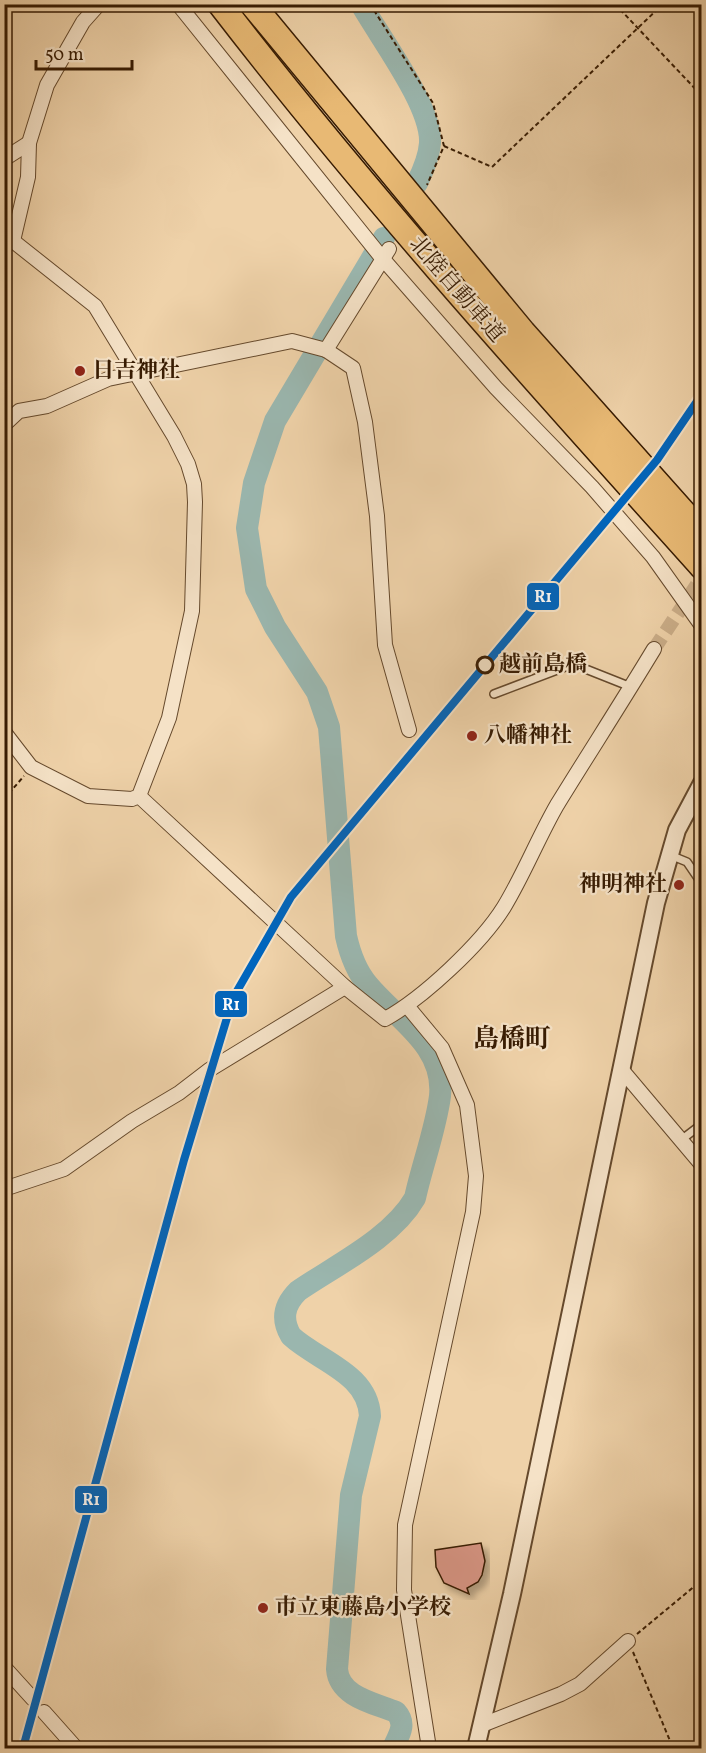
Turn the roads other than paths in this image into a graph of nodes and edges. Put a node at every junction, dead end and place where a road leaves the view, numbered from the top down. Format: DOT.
graph roads {
  1 [pos="99,4"];
  2 [pos="178,4"];
  3 [pos="220,4"];
  4 [pos="252,4"];
  5 [pos="29,143"];
  6 [pos="4,159"];
  7 [pos="9,236"];
  8 [pos="381,252"];
  9 [pos="320,348"];
  10 [pos="136,372"];
  11 [pos="4,425"];
  12 [pos="629,469"];
  13 [pos="653,496"];
  14 [pos="702,533"];
  15 [pos="702,567"];
  16 [pos="702,626"];
  17 [pos="654,649"];
  18 [pos="631,687"];
  19 [pos="494,694"];
  20 [pos="409,730"];
  21 [pos="4,732"];
  22 [pos="702,783"];
  23 [pos="140,796"];
  24 [pos="668,854"];
  25 [pos="702,884"];
  26 [pos="345,987"];
  27 [pos="400,1011"];
  28 [pos="621,1070"];
  29 [pos="702,1124"];
  30 [pos="681,1140"];
  31 [pos="702,1165"];
  32 [pos="4,1189"];
  33 [pos="628,1641"];
  34 [pos="4,1667"];
  35 [pos="33,1699"];
  36 [pos="44,1712"];
  37 [pos="482,1725"];
  38 [pos="76,1749"];
  39 [pos="429,1749"];
  40 [pos="476,1749"];
  1 -- 5 [label="street"];
  2 -- 8 [label="street"];
  3 -- 12 [label="highway, 北陸自動車道"];
  4 -- 12 [label="highway, 北陸自動車道"];
  5 -- 6 [label="street"];
  5 -- 7 [label="street"];
  7 -- 10 [label="street"];
  8 -- 9 [label="street"];
  8 -- 16 [label="street"];
  9 -- 10 [label="street"];
  9 -- 20 [label="street"];
  10 -- 11 [label="street"];
  10 -- 23 [label="street"];
  12 -- 13 [label="highway, 北陸自動車道"];
  13 -- 14 [label="highway, 北陸自動車道"];
  13 -- 15 [label="highway, 北陸自動車道"];
  17 -- 18 [label="street"];
  18 -- 19 [label="lane"];
  18 -- 27 [label="street"];
  21 -- 23 [label="street"];
  22 -- 24 [label="street"];
  23 -- 26 [label="street"];
  24 -- 25 [label="lane"];
  24 -- 28 [label="street"];
  26 -- 27 [label="street"];
  26 -- 32 [label="street"];
  27 -- 39 [label="street"];
  28 -- 30 [label="street"];
  28 -- 37 [label="street"];
  29 -- 30 [label="lane"];
  30 -- 31 [label="street"];
  33 -- 37 [label="street"];
  34 -- 35 [label="street"];
  36 -- 38 [label="street"];
  37 -- 40 [label="street"];
}
